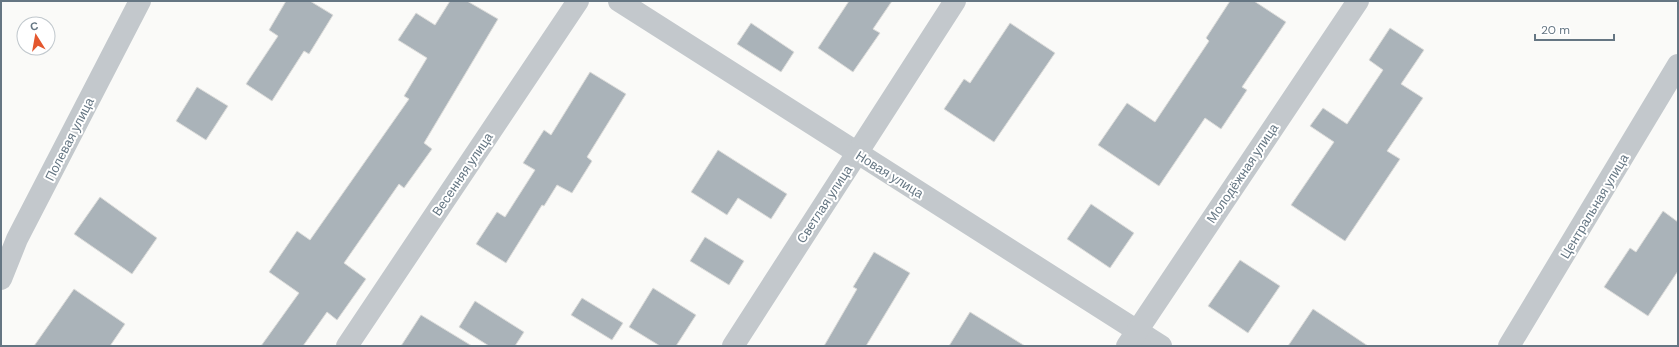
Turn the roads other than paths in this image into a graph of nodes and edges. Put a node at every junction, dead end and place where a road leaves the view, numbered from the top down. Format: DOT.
graph roads {
  1 [pos="140,1"];
  2 [pos="578,1"];
  3 [pos="619,1"];
  4 [pos="955,1"];
  5 [pos="1358,1"];
  6 [pos="1678,66"];
  7 [pos="856,153"];
  8 [pos="1,279"];
  9 [pos="1131,338"];
  10 [pos="347,346"];
  11 [pos="733,346"];
  12 [pos="1161,346"];
  13 [pos="1509,346"];
  1 -- 8 [label="street, Полевая улица"];
  2 -- 10 [label="street, Весенняя улица"];
  3 -- 7 [label="street, Новая улица"];
  4 -- 7 [label="street, Светлая улица"];
  5 -- 9 [label="street, Молодёжная улица"];
  6 -- 13 [label="street, Центральная улица"];
  7 -- 9 [label="street, Новая улица"];
  7 -- 11 [label="street, Светлая улица"];
  9 -- 12 [label="street, Новая улица"];
}
